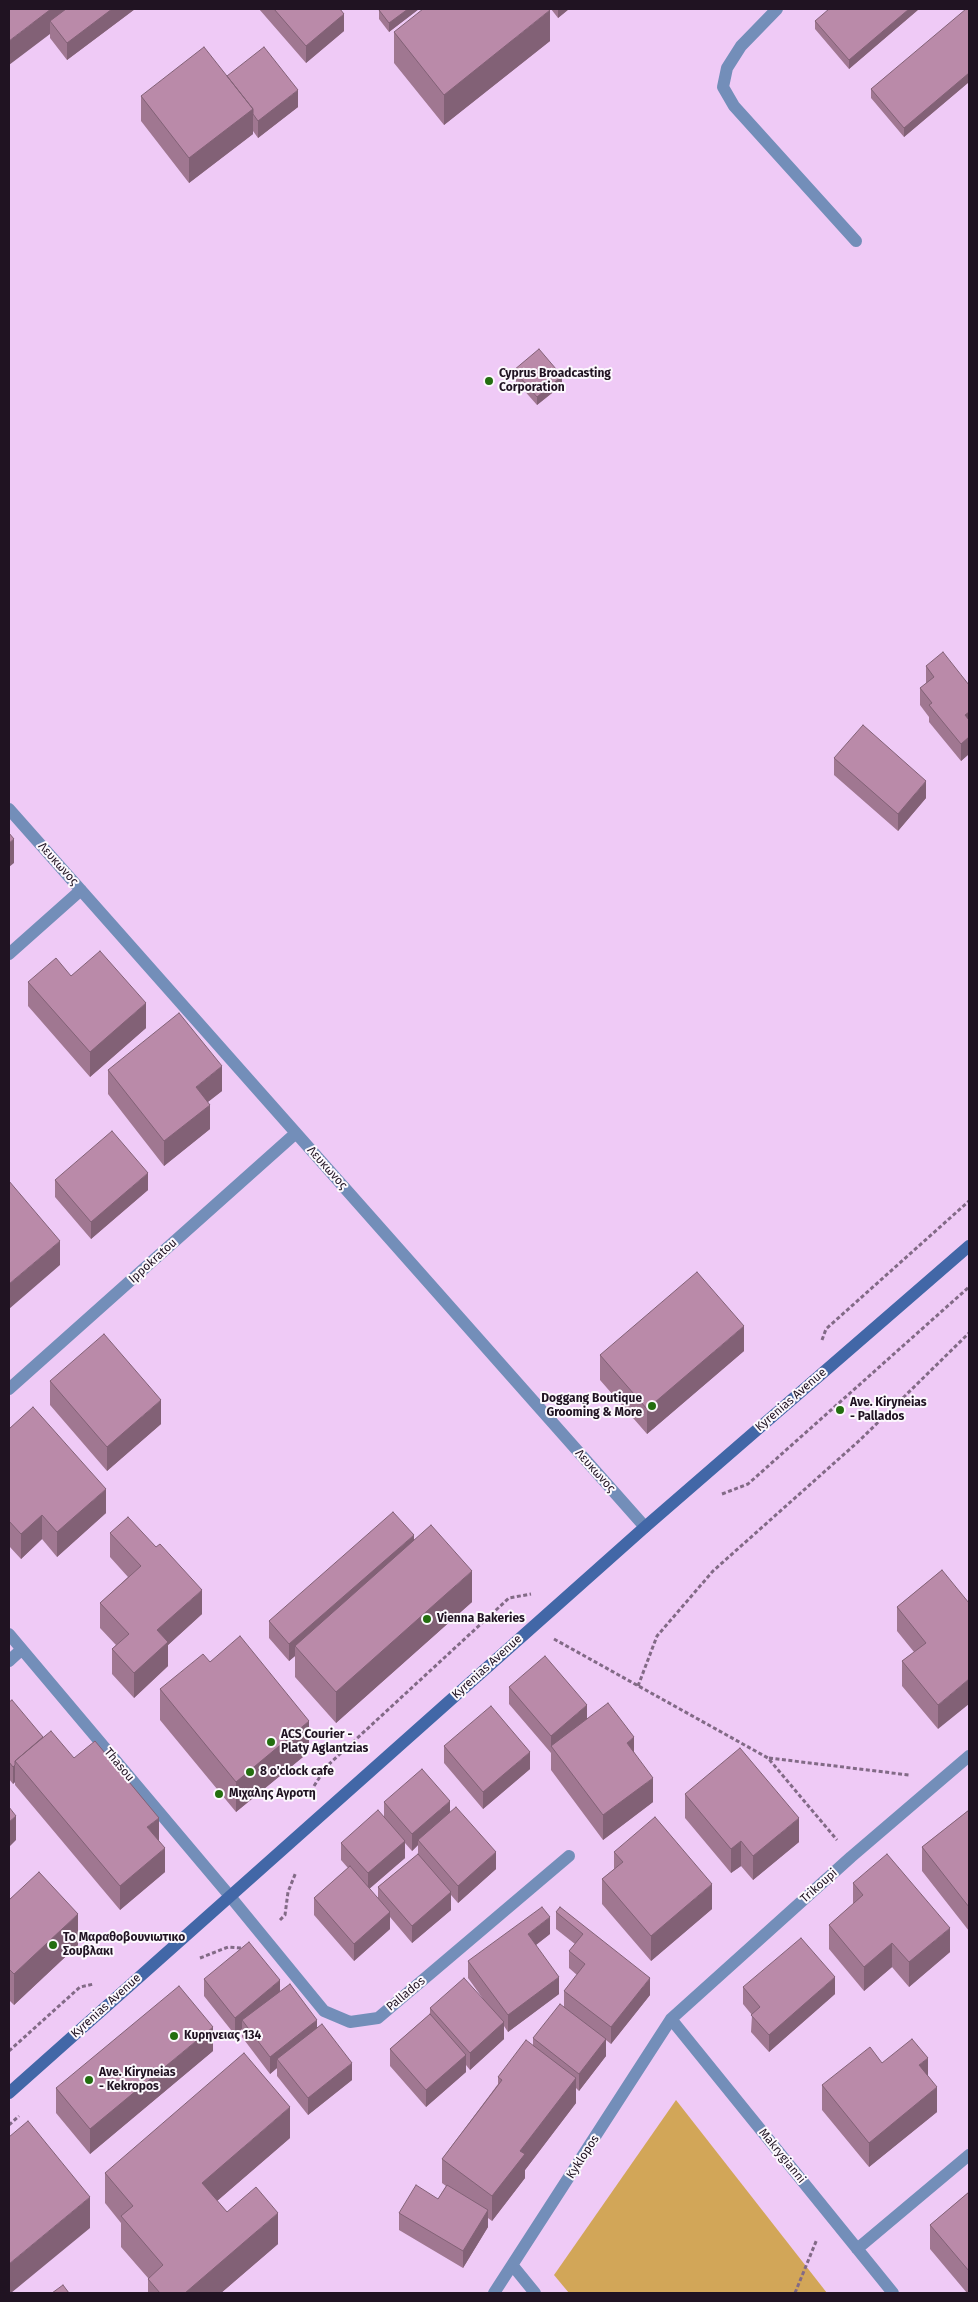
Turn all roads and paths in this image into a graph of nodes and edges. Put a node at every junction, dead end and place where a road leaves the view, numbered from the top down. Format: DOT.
graph roads {
  1 [pos="777,9"];
  2 [pos="856,241"];
  3 [pos="9,809"];
  4 [pos="81,890"];
  5 [pos="9,954"];
  6 [pos="296,1133"];
  7 [pos="969,1246"];
  8 [pos="969,1287"];
  9 [pos="969,1332"];
  10 [pos="9,1389"];
  11 [pos="713,1498"];
  12 [pos="645,1526"];
  13 [pos="532,1627"];
  14 [pos="9,1634"];
  15 [pos="562,1634"];
  16 [pos="555,1640"];
  17 [pos="548,1646"];
  18 [pos="21,1650"];
  19 [pos="9,1661"];
  20 [pos="638,1686"];
  21 [pos="969,1756"];
  22 [pos="768,1758"];
  23 [pos="943,1779"];
  24 [pos="569,1856"];
  25 [pos="851,1857"];
  26 [pos="298,1867"];
  27 [pos="229,1894"];
  28 [pos="262,1935"];
  29 [pos="194,1962"];
  30 [pos="671,2020"];
  31 [pos="9,2093"];
  32 [pos="23,2112"];
  33 [pos="9,2125"];
  34 [pos="969,2155"];
  35 [pos="828,2213"];
  36 [pos="858,2249"];
  37 [pos="513,2266"];
  38 [pos="494,2293"];
  39 [pos="535,2293"];
  40 [pos="794,2293"];
  41 [pos="893,2293"];
  1 -- 2 [label="street"];
  3 -- 4 [label="street, Λευκωνος"];
  4 -- 5 [label="street"];
  4 -- 6 [label="street, Λευκωνος"];
  6 -- 10 [label="street, Ippokratou"];
  6 -- 12 [label="street, Λευκωνος"];
  7 -- 12 [label="main road, Kyrenias Avenue"];
  8 -- 11 [label="path"];
  9 -- 20 [label="path"];
  12 -- 13 [label="main road, Kyrenias Avenue"];
  13 -- 16 [label="path"];
  13 -- 27 [label="main road, Kyrenias Avenue"];
  14 -- 18 [label="street, Thasou"];
  15 -- 16 [label="path"];
  16 -- 17 [label="path"];
  16 -- 20 [label="path"];
  18 -- 19 [label="street"];
  18 -- 27 [label="street, Thasou"];
  20 -- 22 [label="path"];
  21 -- 23 [label="street, Trikoupi"];
  22 -- 23 [label="path"];
  22 -- 25 [label="path"];
  23 -- 25 [label="street, Trikoupi"];
  24 -- 28 [label="street, Pallados"];
  25 -- 30 [label="street, Trikoupi"];
  26 -- 28 [label="path"];
  27 -- 28 [label="street, Pallados"];
  27 -- 31 [label="main road, Kyrenias Avenue"];
  28 -- 29 [label="path"];
  30 -- 35 [label="street, Makrygianni"];
  30 -- 37 [label="street, Kyklopos"];
  32 -- 33 [label="path"];
  34 -- 36 [label="street"];
  35 -- 36 [label="street, Makrygianni"];
  35 -- 40 [label="path"];
  36 -- 41 [label="street, Makrygianni"];
  37 -- 38 [label="street, Kyklopos"];
  37 -- 39 [label="street"];
}
